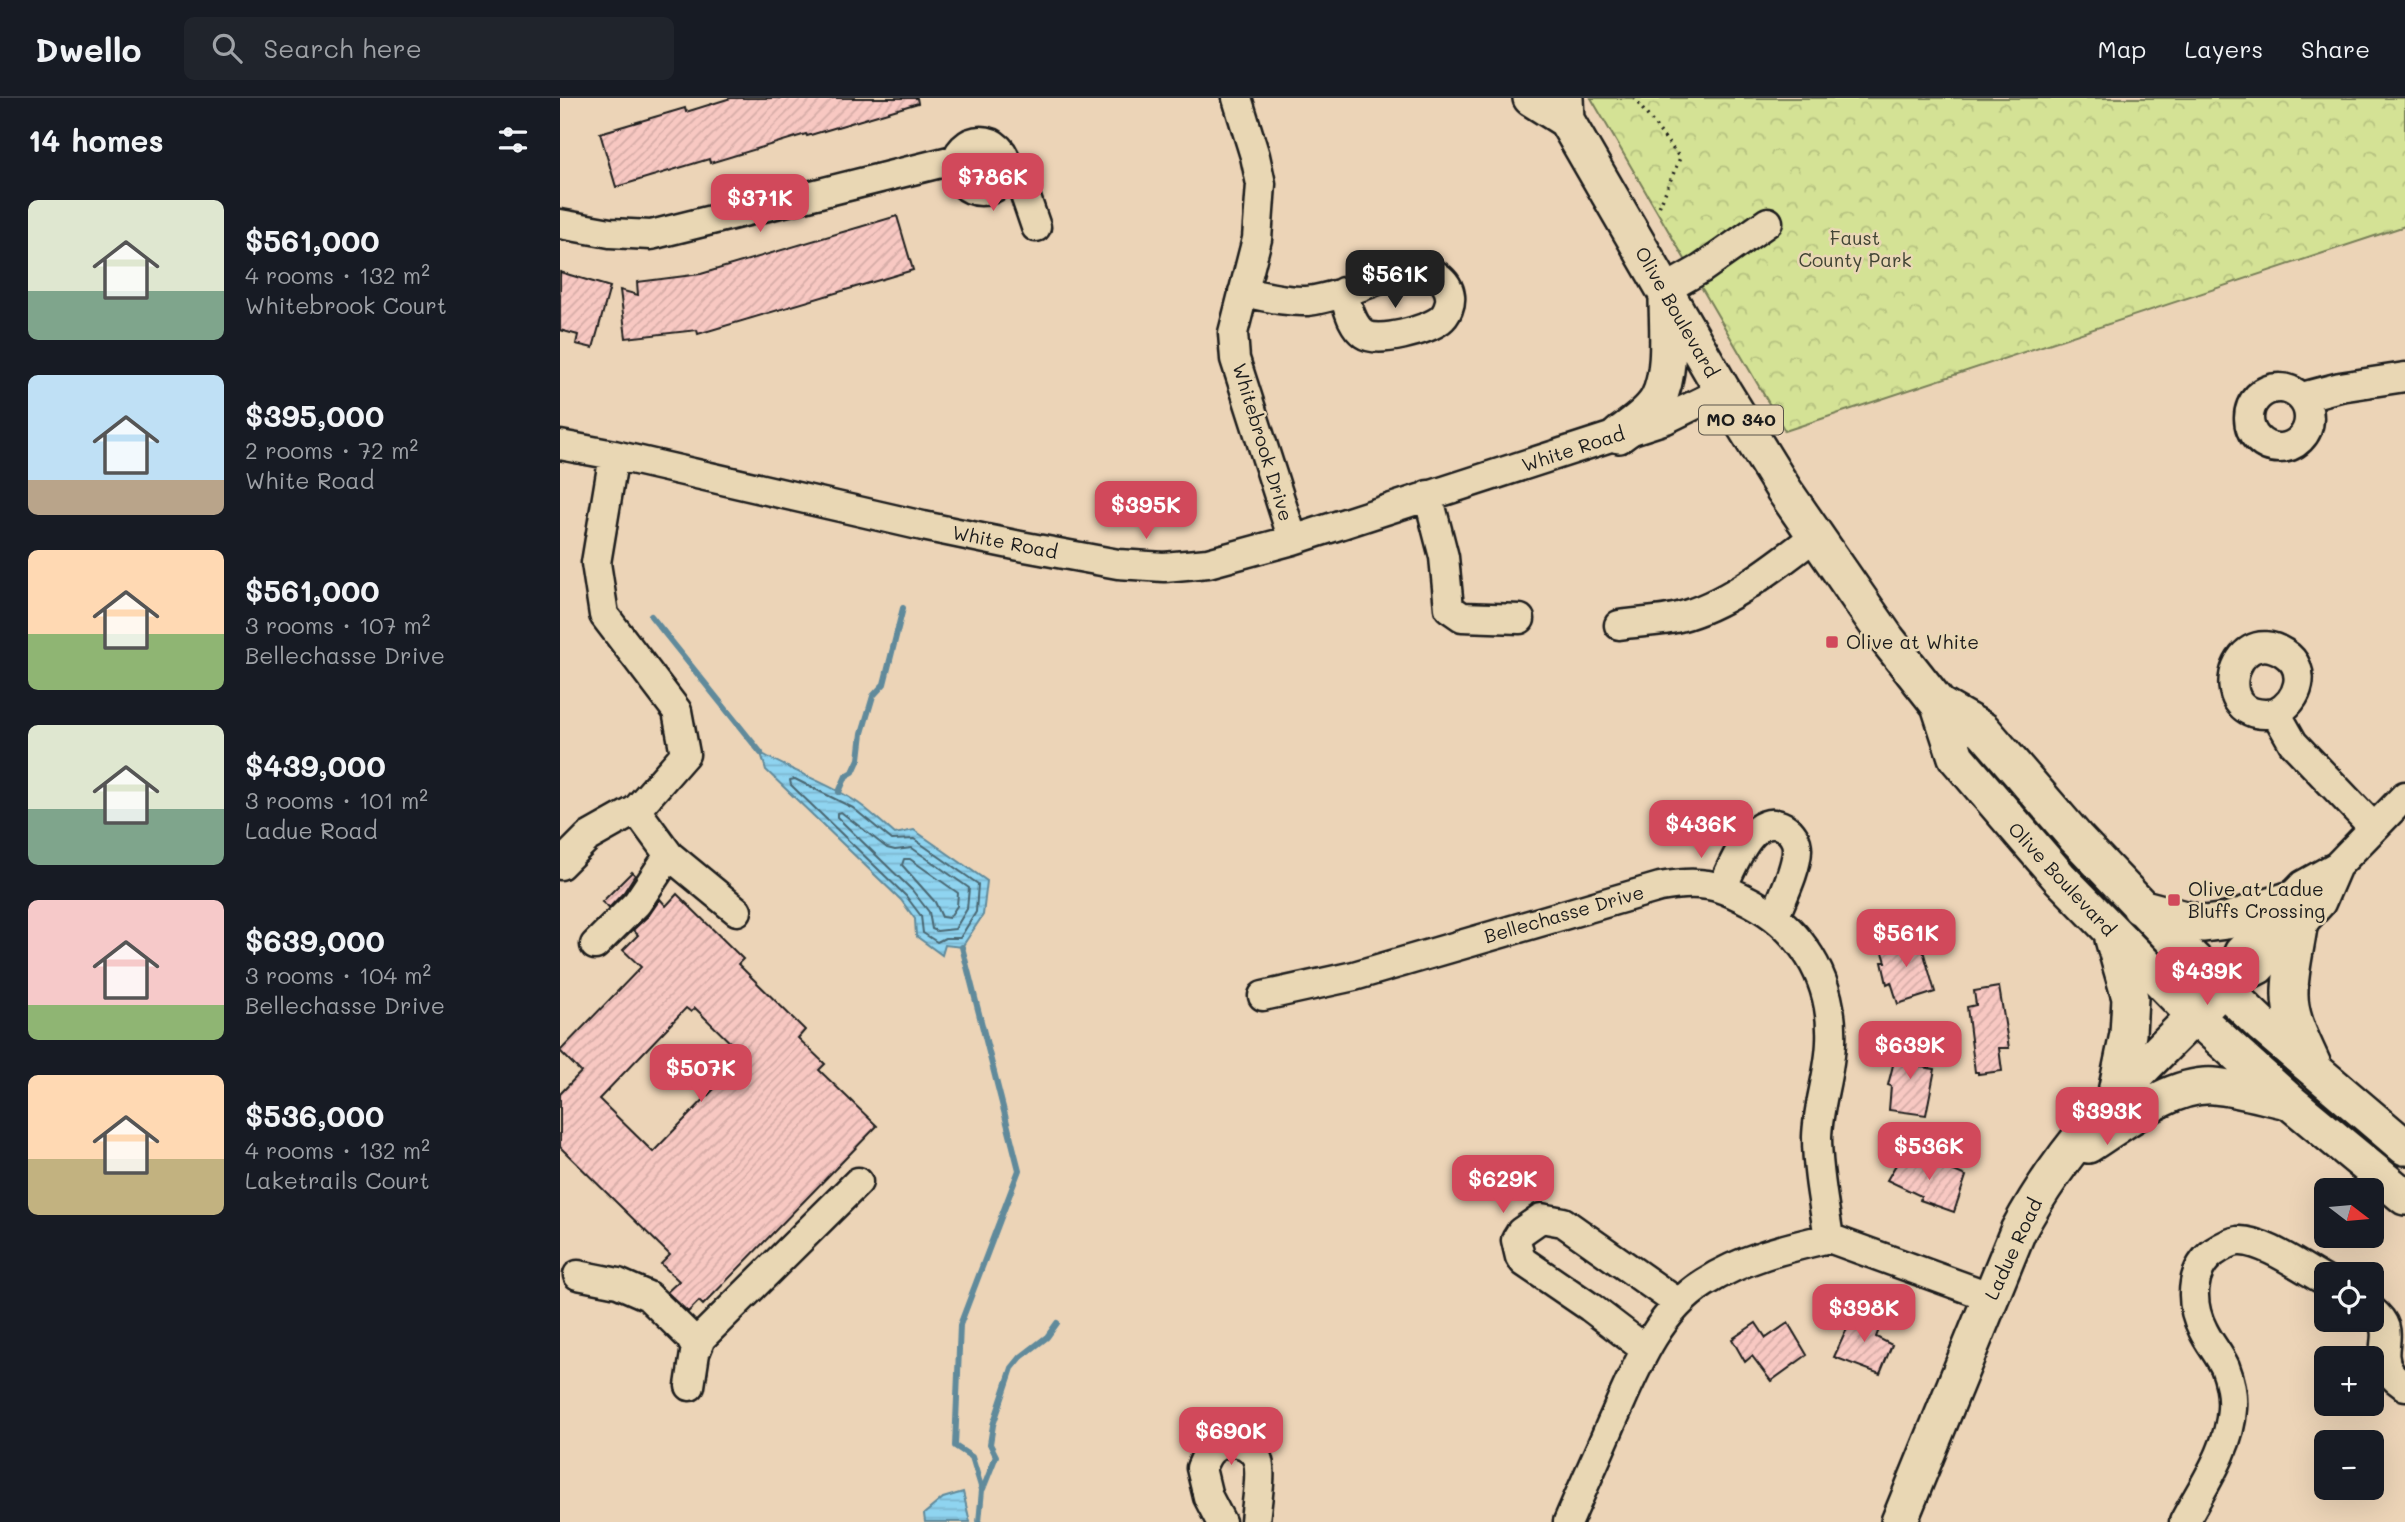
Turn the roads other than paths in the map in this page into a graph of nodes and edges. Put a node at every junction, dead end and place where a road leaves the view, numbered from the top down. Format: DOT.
graph roads {
  1 [pos="1237,98"];
  2 [pos="1531,98"];
  3 [pos="1566,109"];
  4 [pos="1768,222"];
  5 [pos="560,224"];
  6 [pos="1036,227"];
  7 [pos="1243,292"];
  8 [pos="1343,292"];
  9 [pos="1665,293"];
  10 [pos="2405,377"];
  11 [pos="1723,391"];
  12 [pos="2302,397"];
  13 [pos="1619,435"];
  14 [pos="560,445"];
  15 [pos="614,455"];
  16 [pos="1428,495"];
  17 [pos="1815,536"];
  18 [pos="1293,540"];
  19 [pos="1520,618"];
  20 [pos="1619,625"];
  21 [pos="1939,705"];
  22 [pos="2276,713"];
  23 [pos="2405,796"];
  24 [pos="636,810"];
  25 [pos="2373,827"];
  26 [pos="669,855"];
  27 [pos="560,865"];
  28 [pos="1722,888"];
  29 [pos="2139,906"];
  30 [pos="737,911"];
  31 [pos="2294,914"];
  32 [pos="1775,916"];
  33 [pos="2111,932"];
  34 [pos="595,945"];
  35 [pos="2223,988"];
  36 [pos="1263,996"];
  37 [pos="2195,1016"];
  38 [pos="2318,1074"];
  39 [pos="2115,1097"];
  40 [pos="2289,1101"];
  41 [pos="2405,1147"];
  42 [pos="2058,1164"];
  43 [pos="858,1182"];
  44 [pos="2405,1197"];
  45 [pos="1829,1238"];
  46 [pos="578,1275"];
  47 [pos="2314,1275"];
  48 [pos="1991,1297"];
  49 [pos="1678,1303"];
  50 [pos="2388,1322"];
  51 [pos="696,1348"];
  52 [pos="1645,1349"];
  53 [pos="690,1386"];
  54 [pos="2405,1386"];
  55 [pos="1221,1522"];
  56 [pos="1255,1522"];
  57 [pos="1568,1522"];
  58 [pos="1899,1522"];
  59 [pos="2184,1522"];
  1 -- 7 [label="street, Whitebrook Drive"];
  2 -- 3 [label="main road, Olive Boulevard / MO 340"];
  3 -- 9 [label="main road, Olive Boulevard / MO 340"];
  4 -- 9 [label="street"];
  5 -- 6 [label="street"];
  7 -- 8 [label="street"];
  7 -- 18 [label="street, Whitebrook Drive"];
  9 -- 11 [label="main road, Olive Boulevard / MO 340"];
  9 -- 13 [label="main road"];
  10 -- 12 [label="street"];
  11 -- 13 [label="street, White Road"];
  11 -- 17 [label="main road, Olive Boulevard / MO 340"];
  13 -- 16 [label="street, White Road"];
  14 -- 15 [label="street, White Road"];
  15 -- 18 [label="street, White Road"];
  15 -- 24 [label="street"];
  16 -- 18 [label="street, White Road"];
  16 -- 19 [label="street"];
  17 -- 20 [label="street"];
  17 -- 21 [label="main road, Olive Boulevard / MO 340"];
  21 -- 29 [label="main road, Olive Boulevard / MO 340"];
  21 -- 33 [label="main road, Olive Boulevard / MO 340"];
  22 -- 25 [label="street"];
  23 -- 25 [label="street"];
  24 -- 26 [label="street"];
  24 -- 27 [label="street"];
  25 -- 31 [label="street"];
  26 -- 30 [label="street"];
  26 -- 34 [label="street"];
  28 -- 32 [label="street, Bellechasse Drive"];
  28 -- 32 [label="street"];
  28 -- 36 [label="street, Bellechasse Drive"];
  29 -- 31 [label="main road"];
  29 -- 35 [label="main road, Olive Boulevard / MO 340"];
  31 -- 35 [label="street"];
  31 -- 38 [label="main road"];
  32 -- 45 [label="street, Bellechasse Drive"];
  33 -- 37 [label="main road, Olive Boulevard / MO 340"];
  33 -- 39 [label="main road"];
  35 -- 37 [label="main road, Ladue Road"];
  35 -- 38 [label="main road, Olive Boulevard / MO 340"];
  37 -- 39 [label="main road, Ladue Road"];
  37 -- 40 [label="main road, Olive Boulevard / MO 340"];
  38 -- 41 [label="main road, Olive Boulevard / MO 340"];
  39 -- 42 [label="main road, Ladue Road"];
  40 -- 42 [label="main road"];
  40 -- 44 [label="main road, Olive Boulevard / MO 340"];
  42 -- 48 [label="main road, Ladue Road"];
  43 -- 51 [label="street"];
  45 -- 48 [label="street"];
  45 -- 49 [label="street"];
  46 -- 51 [label="street"];
  47 -- 59 [label="street"];
  48 -- 58 [label="main road, Ladue Road"];
  49 -- 52 [label="street"];
  49 -- 52 [label="street"];
  50 -- 54 [label="street"];
  51 -- 53 [label="street"];
  52 -- 57 [label="street"];
  55 -- 56 [label="street"];
}
